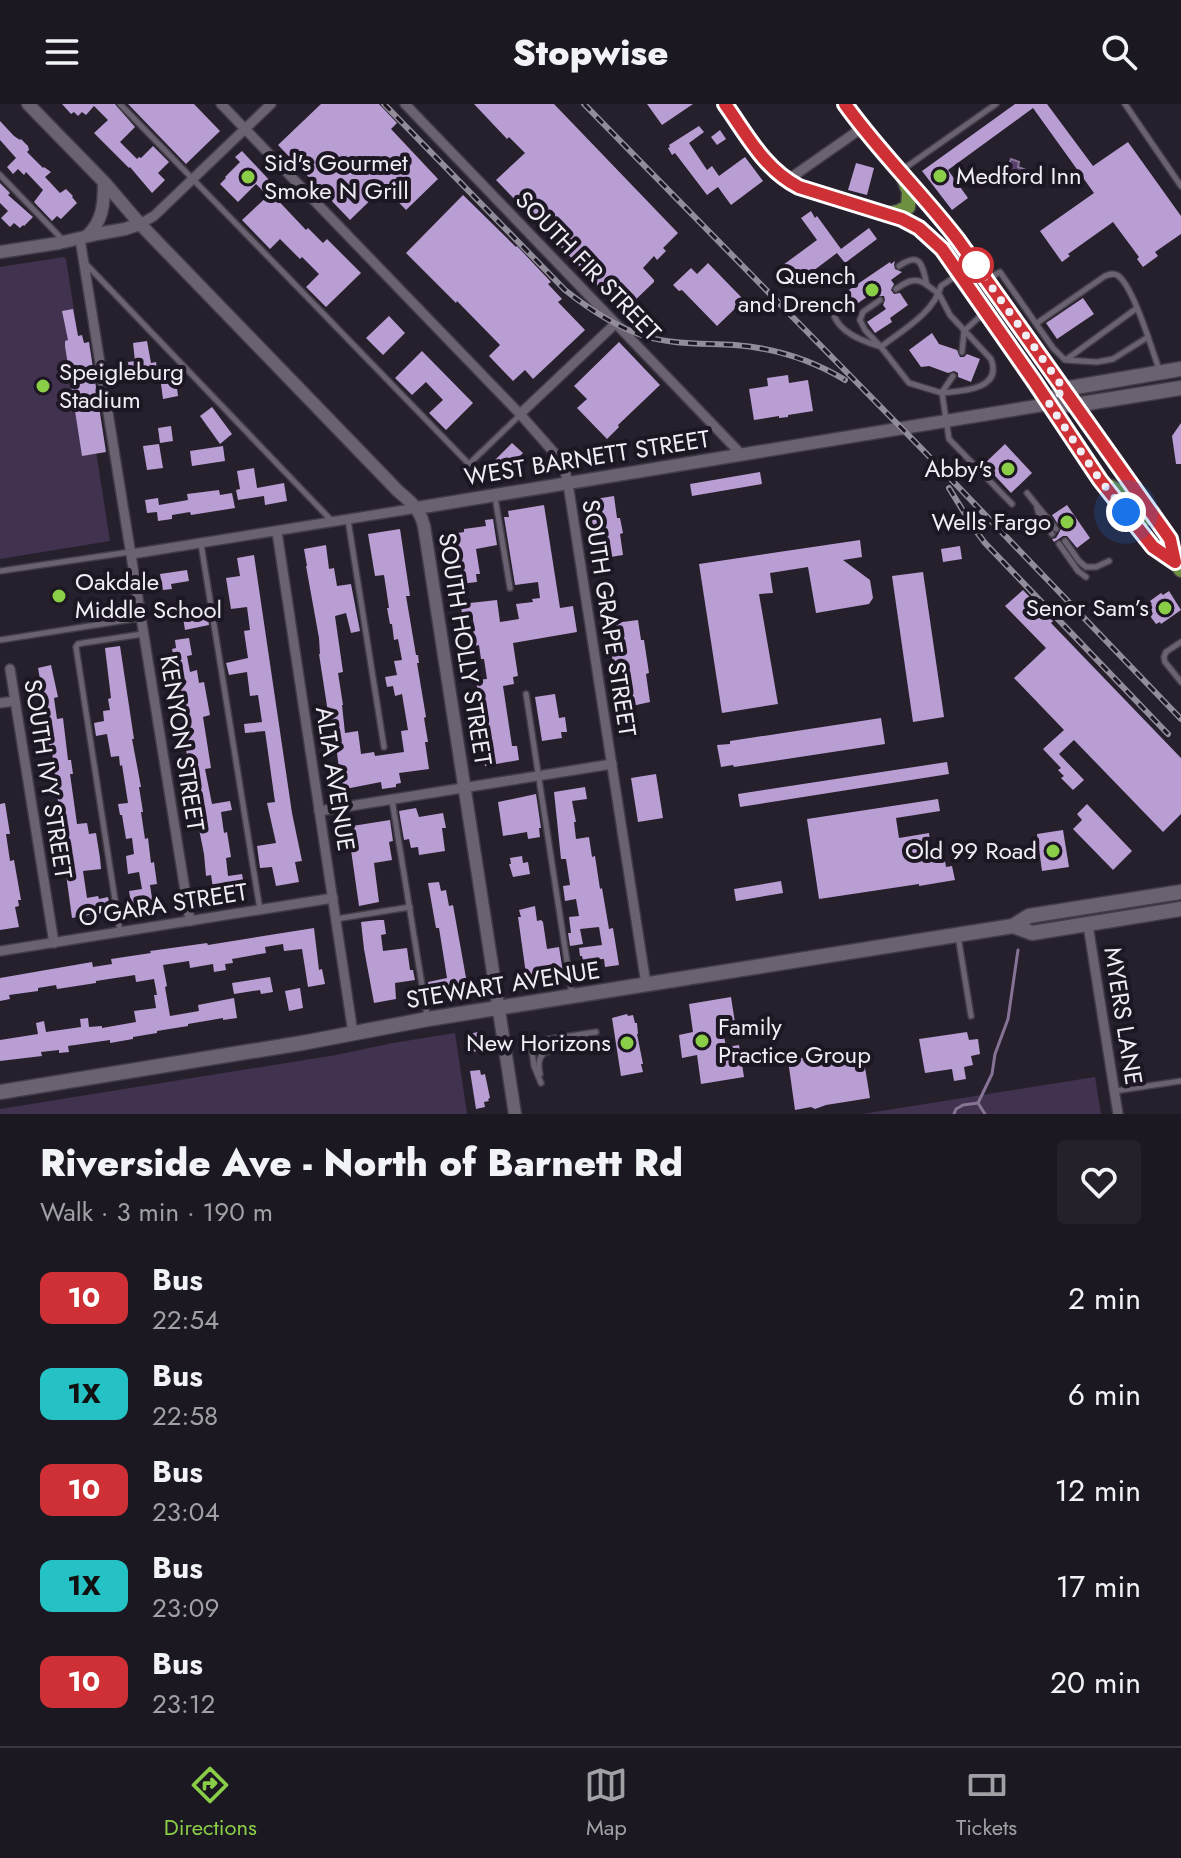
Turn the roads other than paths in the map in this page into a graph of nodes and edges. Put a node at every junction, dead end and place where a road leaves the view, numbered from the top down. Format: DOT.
graph roads {
  1 [pos="28,104"];
  2 [pos="120,104"];
  3 [pos="221,104"];
  4 [pos="271,104"];
  5 [pos="405,104"];
  6 [pos="725,104"];
  7 [pos="845,104"];
  8 [pos="996,104"];
  9 [pos="1125,104"];
  10 [pos="862,128"];
  11 [pos="245,129"];
  12 [pos="901,171"];
  13 [pos="0,175"];
  14 [pos="193,180"];
  15 [pos="786,181"];
  16 [pos="104,183"];
  17 [pos="1181,186"];
  18 [pos="887,214"];
  19 [pos="140,224"];
  20 [pos="83,237"];
  21 [pos="65,242"];
  22 [pos="0,252"];
  23 [pos="83,260"];
  24 [pos="899,266"];
  25 [pos="959,274"];
  26 [pos="986,280"];
  27 [pos="927,285"];
  28 [pos="896,289"];
  29 [pos="1015,293"];
  30 [pos="939,294"];
  31 [pos="880,300"];
  32 [pos="847,302"];
  33 [pos="1002,302"];
  34 [pos="1137,308"];
  35 [pos="986,312"];
  36 [pos="1037,323"];
  37 [pos="615,324"];
  38 [pos="964,331"];
  39 [pos="1148,337"];
  40 [pos="881,347"];
  41 [pos="962,352"];
  42 [pos="1065,360"];
  43 [pos="1181,369"];
  44 [pos="1160,373"];
  45 [pos="953,376"];
  46 [pos="1181,388"];
  47 [pos="1064,389"];
  48 [pos="942,393"];
  49 [pos="1049,404"];
  50 [pos="1075,405"];
  51 [pos="520,414"];
  52 [pos="946,420"];
  53 [pos="742,455"];
  54 [pos="1100,480"];
  55 [pos="568,484"];
  56 [pos="1027,493"];
  57 [pos="495,496"];
  58 [pos="1012,504"];
  59 [pos="417,508"];
  60 [pos="1153,513"];
  61 [pos="348,520"];
  62 [pos="333,523"];
  63 [pos="1054,531"];
  64 [pos="277,532"];
  65 [pos="201,543"];
  66 [pos="131,553"];
  67 [pos="1109,561"];
  68 [pos="1178,566"];
  69 [pos="0,571"];
  70 [pos="1086,577"];
  71 [pos="510,588"];
  72 [pos="141,618"];
  73 [pos="144,634"];
  74 [pos="0,640"];
  75 [pos="1181,642"];
  76 [pos="10,669"];
  77 [pos="1181,682"];
  78 [pos="526,694"];
  79 [pos="15,701"];
  80 [pos="0,703"];
  81 [pos="384,747"];
  82 [pos="612,764"];
  83 [pos="539,775"];
  84 [pos="464,787"];
  85 [pos="392,799"];
  86 [pos="319,811"];
  87 [pos="1181,892"];
  88 [pos="333,898"];
  89 [pos="410,907"];
  90 [pos="1181,909"];
  91 [pos="260,910"];
  92 [pos="336,919"];
  93 [pos="190,921"];
  94 [pos="1088,925"];
  95 [pos="1013,926"];
  96 [pos="120,932"];
  97 [pos="958,935"];
  98 [pos="54,943"];
  99 [pos="0,951"];
  100 [pos="646,984"];
  101 [pos="572,996"];
  102 [pos="498,1007"];
  103 [pos="971,1016"];
  104 [pos="428,1019"];
  105 [pos="596,1032"];
  106 [pos="353,1033"];
  107 [pos="589,1045"];
  108 [pos="1181,1081"];
  109 [pos="1114,1091"];
  110 [pos="0,1092"];
  111 [pos="515,1114"];
  112 [pos="1118,1114"];
  1 -- 16 [label="street, SOUTH HOLLY STREET"];
  2 -- 14 [label="lane"];
  3 -- 11 [label="street, SOUTH GRAPE STREET"];
  4 -- 11 [label="street"];
  5 -- 37 [label="street, SOUTH FIR STREET"];
  6 -- 15 [label="main road"];
  7 -- 10 [label="main road"];
  8 -- 12 [label="lane"];
  9 -- 17 [label="lane"];
  10 -- 12 [label="main road"];
  10 -- 15 [label="street"];
  11 -- 14 [label="street"];
  11 -- 51 [label="street, SOUTH GRAPE STREET"];
  12 -- 18 [label="main road"];
  12 -- 26 [label="main road"];
  13 -- 21 [label="lane"];
  14 -- 19 [label="street"];
  14 -- 51 [label="lane"];
  15 -- 18 [label="main road"];
  16 -- 19 [label="street, SOUTH HOLLY STREET"];
  16 -- 20 [label="street"];
  18 -- 25 [label="main road"];
  19 -- 20 [label="street"];
  19 -- 59 [label="street, SOUTH HOLLY STREET"];
  20 -- 21 [label="street"];
  20 -- 23 [label="street, KENYON STREET"];
  21 -- 22 [label="street"];
  23 -- 62 [label="lane"];
  23 -- 66 [label="street, KENYON STREET"];
  24 -- 27 [label="lane"];
  25 -- 30 [label="lane"];
  25 -- 35 [label="main road"];
  26 -- 29 [label="lane"];
  26 -- 33 [label="main road"];
  27 -- 28 [label="lane"];
  27 -- 30 [label="lane"];
  29 -- 33 [label="lane"];
  29 -- 36 [label="lane"];
  30 -- 38 [label="lane"];
  30 -- 40 [label="lane"];
  31 -- 40 [label="lane"];
  32 -- 40 [label="lane"];
  33 -- 47 [label="main road"];
  34 -- 36 [label="lane"];
  34 -- 39 [label="lane"];
  34 -- 42 [label="lane"];
  35 -- 38 [label="lane"];
  35 -- 49 [label="main road"];
  36 -- 42 [label="lane"];
  37 -- 51 [label="street"];
  37 -- 53 [label="street, SOUTH FIR STREET"];
  38 -- 41 [label="lane"];
  38 -- 48 [label="lane"];
  39 -- 42 [label="lane"];
  39 -- 44 [label="lane"];
  40 -- 48 [label="lane"];
  43 -- 44 [label="main road"];
  44 -- 47 [label="main road"];
  45 -- 48 [label="lane"];
  46 -- 50 [label="main road"];
  47 -- 49 [label="main road"];
  47 -- 50 [label="main road"];
  48 -- 52 [label="lane"];
  49 -- 50 [label="main road"];
  49 -- 52 [label="street, WEST BARNETT STREET"];
  49 -- 54 [label="main road"];
  50 -- 60 [label="main road"];
  51 -- 55 [label="street, SOUTH GRAPE STREET"];
  52 -- 53 [label="street, WEST BARNETT STREET"];
  52 -- 58 [label="lane"];
  53 -- 55 [label="street, WEST BARNETT STREET"];
  54 -- 60 [label="main road"];
  54 -- 68 [label="main road"];
  55 -- 57 [label="street, WEST BARNETT STREET"];
  55 -- 82 [label="street, SOUTH GRAPE STREET"];
  56 -- 63 [label="lane"];
  57 -- 59 [label="street, WEST BARNETT STREET"];
  57 -- 71 [label="lane"];
  59 -- 61 [label="street, WEST BARNETT STREET"];
  59 -- 84 [label="street, SOUTH HOLLY STREET"];
  60 -- 68 [label="main road"];
  61 -- 62 [label="street, WEST BARNETT STREET"];
  61 -- 81 [label="lane"];
  62 -- 64 [label="street, WEST BARNETT STREET"];
  64 -- 65 [label="street, WEST BARNETT STREET"];
  64 -- 86 [label="street, ALTA AVENUE"];
  65 -- 66 [label="street, WEST BARNETT STREET"];
  65 -- 91 [label="lane"];
  66 -- 69 [label="lane"];
  66 -- 72 [label="street, KENYON STREET"];
  67 -- 70 [label="lane"];
  72 -- 73 [label="street, KENYON STREET"];
  72 -- 74 [label="lane"];
  73 -- 93 [label="street, KENYON STREET"];
  73 -- 96 [label="lane"];
  75 -- 77 [label="lane"];
  76 -- 79 [label="street, SOUTH IVY STREET"];
  78 -- 83 [label="lane"];
  79 -- 80 [label="street"];
  79 -- 98 [label="street, SOUTH IVY STREET"];
  82 -- 83 [label="street"];
  82 -- 100 [label="street, SOUTH GRAPE STREET"];
  83 -- 84 [label="street"];
  83 -- 101 [label="lane"];
  84 -- 85 [label="street"];
  84 -- 102 [label="street, SOUTH HOLLY STREET"];
  85 -- 86 [label="street"];
  85 -- 89 [label="lane"];
  86 -- 88 [label="street, ALTA AVENUE"];
  87 -- 94 [label="main road"];
  87 -- 95 [label="main road, STEWART AVENUE"];
  88 -- 91 [label="street, O'GARA STREET"];
  88 -- 92 [label="street, ALTA AVENUE"];
  89 -- 92 [label="lane"];
  89 -- 104 [label="lane"];
  90 -- 94 [label="main road, STEWART AVENUE"];
  91 -- 93 [label="street, O'GARA STREET"];
  92 -- 106 [label="street, ALTA AVENUE"];
  93 -- 96 [label="street, O'GARA STREET"];
  94 -- 95 [label="main road, STEWART AVENUE"];
  94 -- 109 [label="street, MYERS LANE"];
  95 -- 97 [label="main road, STEWART AVENUE"];
  96 -- 98 [label="street, O'GARA STREET"];
  97 -- 100 [label="main road, STEWART AVENUE"];
  97 -- 103 [label="lane"];
  98 -- 99 [label="street, O'GARA STREET"];
  100 -- 101 [label="main road, STEWART AVENUE"];
  101 -- 102 [label="main road, STEWART AVENUE"];
  102 -- 104 [label="main road, STEWART AVENUE"];
  102 -- 111 [label="street, SOUTH HOLLY STREET"];
  104 -- 106 [label="main road, STEWART AVENUE"];
  105 -- 107 [label="lane"];
  106 -- 110 [label="main road, STEWART AVENUE"];
  108 -- 109 [label="lane"];
  109 -- 112 [label="street, MYERS LANE"];
}
